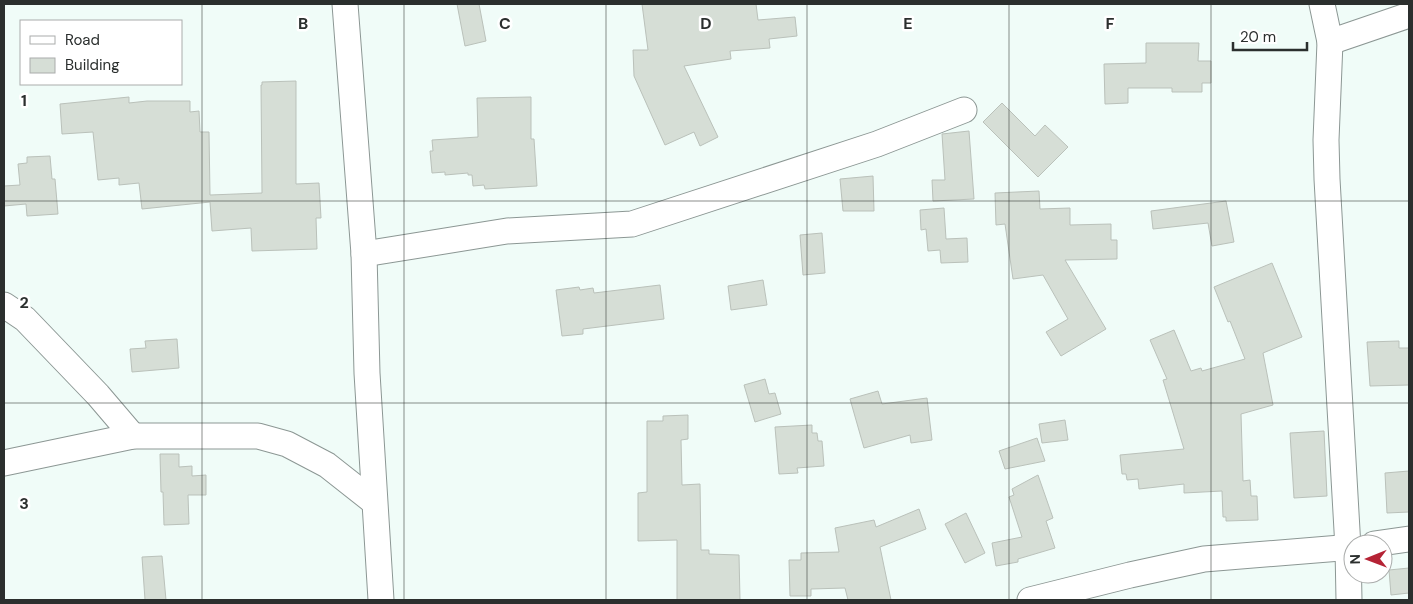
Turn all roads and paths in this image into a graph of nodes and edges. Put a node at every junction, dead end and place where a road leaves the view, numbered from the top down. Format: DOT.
graph roads {
  1 [pos="345,4"];
  2 [pos="1322,4"];
  3 [pos="1409,15"];
  4 [pos="1330,42"];
  5 [pos="964,110"];
  6 [pos="364,254"];
  7 [pos="4,305"];
  8 [pos="134,436"];
  9 [pos="4,463"];
  10 [pos="374,502"];
  11 [pos="1350,534"];
  12 [pos="1409,539"];
  13 [pos="1393,541"];
  14 [pos="1343,548"];
  15 [pos="1350,584"];
  16 [pos="381,600"];
  17 [pos="1030,600"];
  18 [pos="1349,600"];
  1 -- 6 [label="street"];
  2 -- 4 [label="street"];
  3 -- 4 [label="street"];
  4 -- 11 [label="street"];
  5 -- 6 [label="street"];
  6 -- 10 [label="street"];
  7 -- 8 [label="street"];
  8 -- 9 [label="street"];
  8 -- 10 [label="street"];
  10 -- 16 [label="street"];
  12 -- 13 [label="street"];
  14 -- 17 [label="street"];
  15 -- 18 [label="street"];
}
